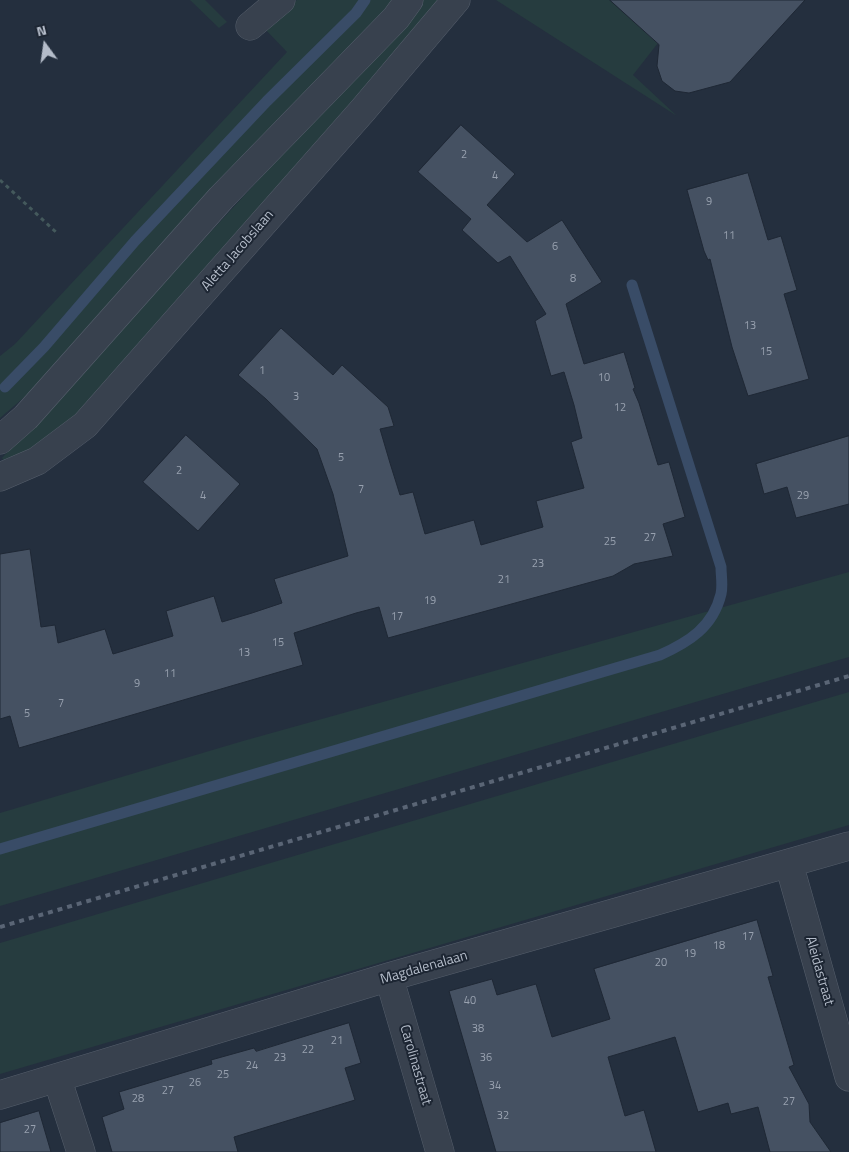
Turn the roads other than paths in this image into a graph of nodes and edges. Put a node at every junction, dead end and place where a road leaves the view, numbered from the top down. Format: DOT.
graph roads {
  1 [pos="281,0"];
  2 [pos="409,0"];
  3 [pos="456,0"];
  4 [pos="250,26"];
  5 [pos="0,440"];
  6 [pos="0,477"];
  7 [pos="849,846"];
  8 [pos="789,864"];
  9 [pos="389,977"];
  10 [pos="849,1077"];
  11 [pos="57,1078"];
  12 [pos="0,1094"];
  13 [pos="81,1152"];
  14 [pos="440,1152"];
  1 -- 4 [label="street"];
  2 -- 5 [label="street"];
  3 -- 6 [label="street, Aletta Jacobslaan"];
  7 -- 8 [label="street, Magdalenalaan"];
  8 -- 9 [label="street, Magdalenalaan"];
  8 -- 10 [label="street, Aleidastraat"];
  9 -- 11 [label="street, Magdalenalaan"];
  9 -- 14 [label="street, Carolinastraat"];
  11 -- 12 [label="street, Magdalenalaan"];
  11 -- 13 [label="street"];
}
